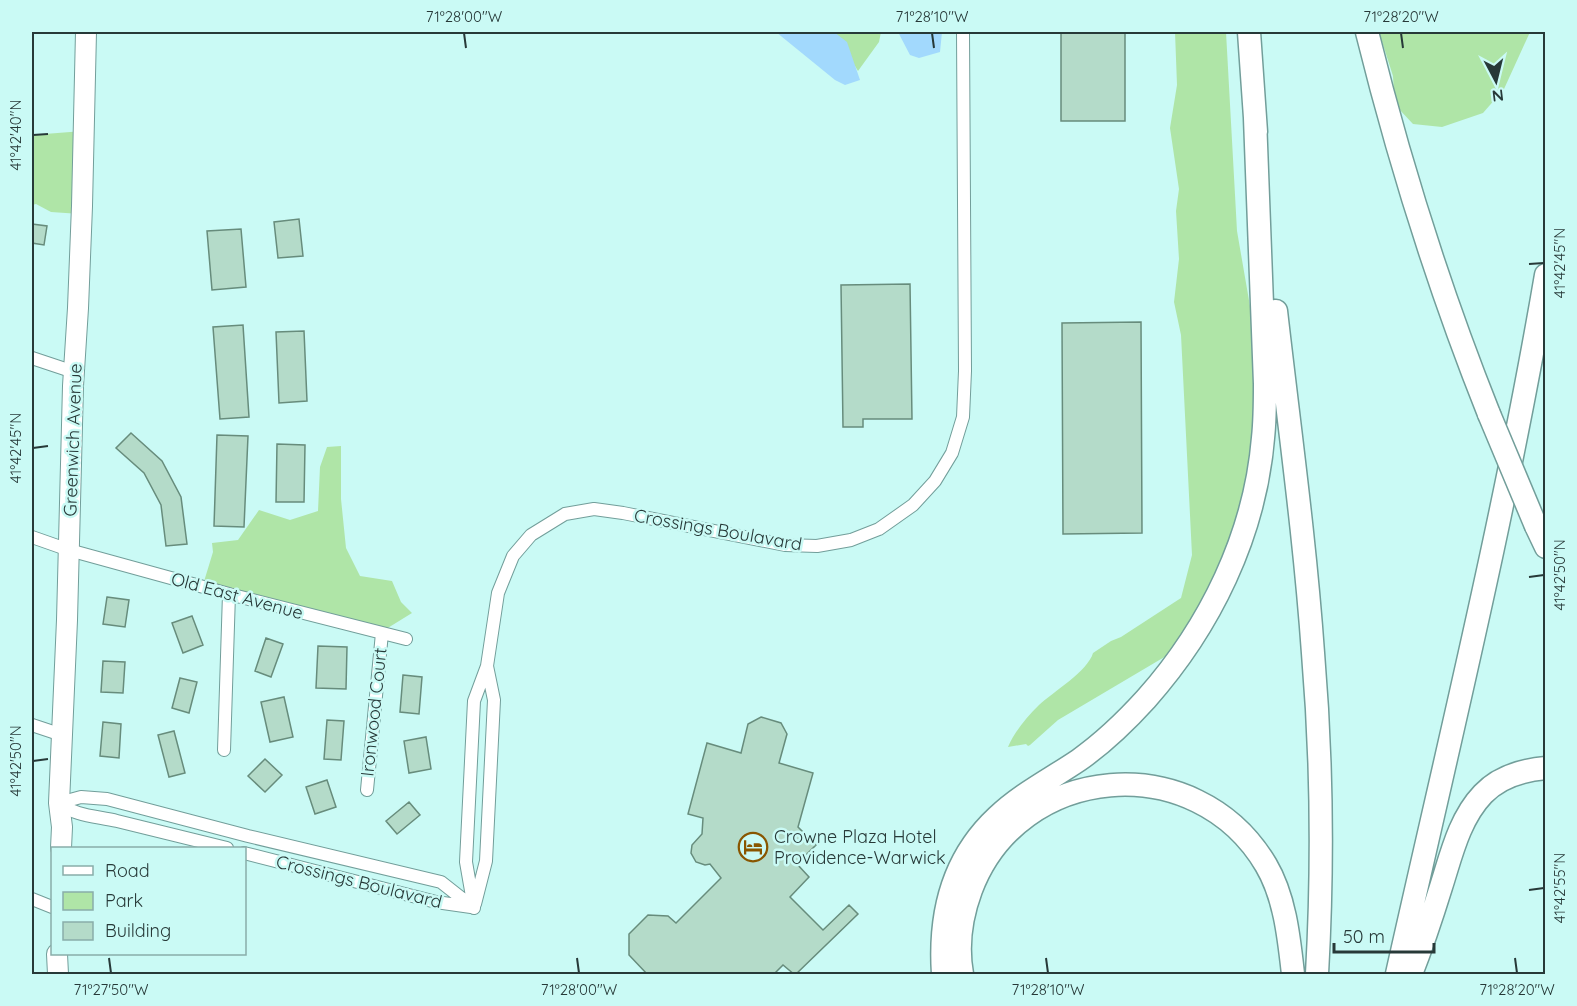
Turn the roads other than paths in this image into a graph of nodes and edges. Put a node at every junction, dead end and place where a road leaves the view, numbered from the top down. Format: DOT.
graph roads {
  1 [pos="86,32"];
  2 [pos="963,32"];
  3 [pos="1249,32"];
  4 [pos="1367,32"];
  5 [pos="1255,118"];
  6 [pos="1545,275"];
  7 [pos="32,358"];
  8 [pos="74,372"];
  9 [pos="1541,536"];
  10 [pos="32,537"];
  11 [pos="69,550"];
  12 [pos="229,594"];
  13 [pos="382,633"];
  14 [pos="406,639"];
  15 [pos="486,666"];
  16 [pos="32,724"];
  17 [pos="62,735"];
  18 [pos="224,750"];
  19 [pos="1545,768"];
  20 [pos="366,790"];
  21 [pos="59,803"];
  22 [pos="61,847"];
  23 [pos="219,847"];
  24 [pos="246,854"];
  25 [pos="32,899"];
  26 [pos="51,907"];
  27 [pos="474,908"];
  28 [pos="943,975"];
  29 [pos="962,975"];
  30 [pos="1293,975"];
  31 [pos="1317,975"];
  32 [pos="1397,975"];
  33 [pos="1411,975"];
  1 -- 8 [label="main road, Greenwich Avenue"];
  2 -- 15 [label="street, Crossings Boulavard"];
  3 -- 5 [label="highway"];
  4 -- 9 [label="highway, bridge"];
  5 -- 28 [label="highway"];
  5 -- 31 [label="highway"];
  6 -- 32 [label="highway"];
  7 -- 8 [label="street"];
  8 -- 11 [label="main road, Greenwich Avenue"];
  10 -- 11 [label="street, Old East Avenue"];
  11 -- 12 [label="street, Old East Avenue"];
  11 -- 17 [label="main road, Greenwich Avenue"];
  12 -- 13 [label="street, Old East Avenue"];
  12 -- 18 [label="street"];
  13 -- 14 [label="street, Old East Avenue"];
  13 -- 20 [label="street, Ironwood Court"];
  15 -- 27 [label="street, Crossings Boulavard"];
  15 -- 27 [label="street, Crossings Boulavard"];
  16 -- 17 [label="street"];
  17 -- 21 [label="main road, Greenwich Avenue"];
  19 -- 33 [label="highway"];
  21 -- 22 [label="main road, Greenwich Avenue"];
  21 -- 23 [label="street"];
  21 -- 27 [label="street, Crossings Boulavard"];
  24 -- 27 [label="street, Crossings Boulavard"];
  25 -- 26 [label="street"];
  29 -- 30 [label="highway"];
}
